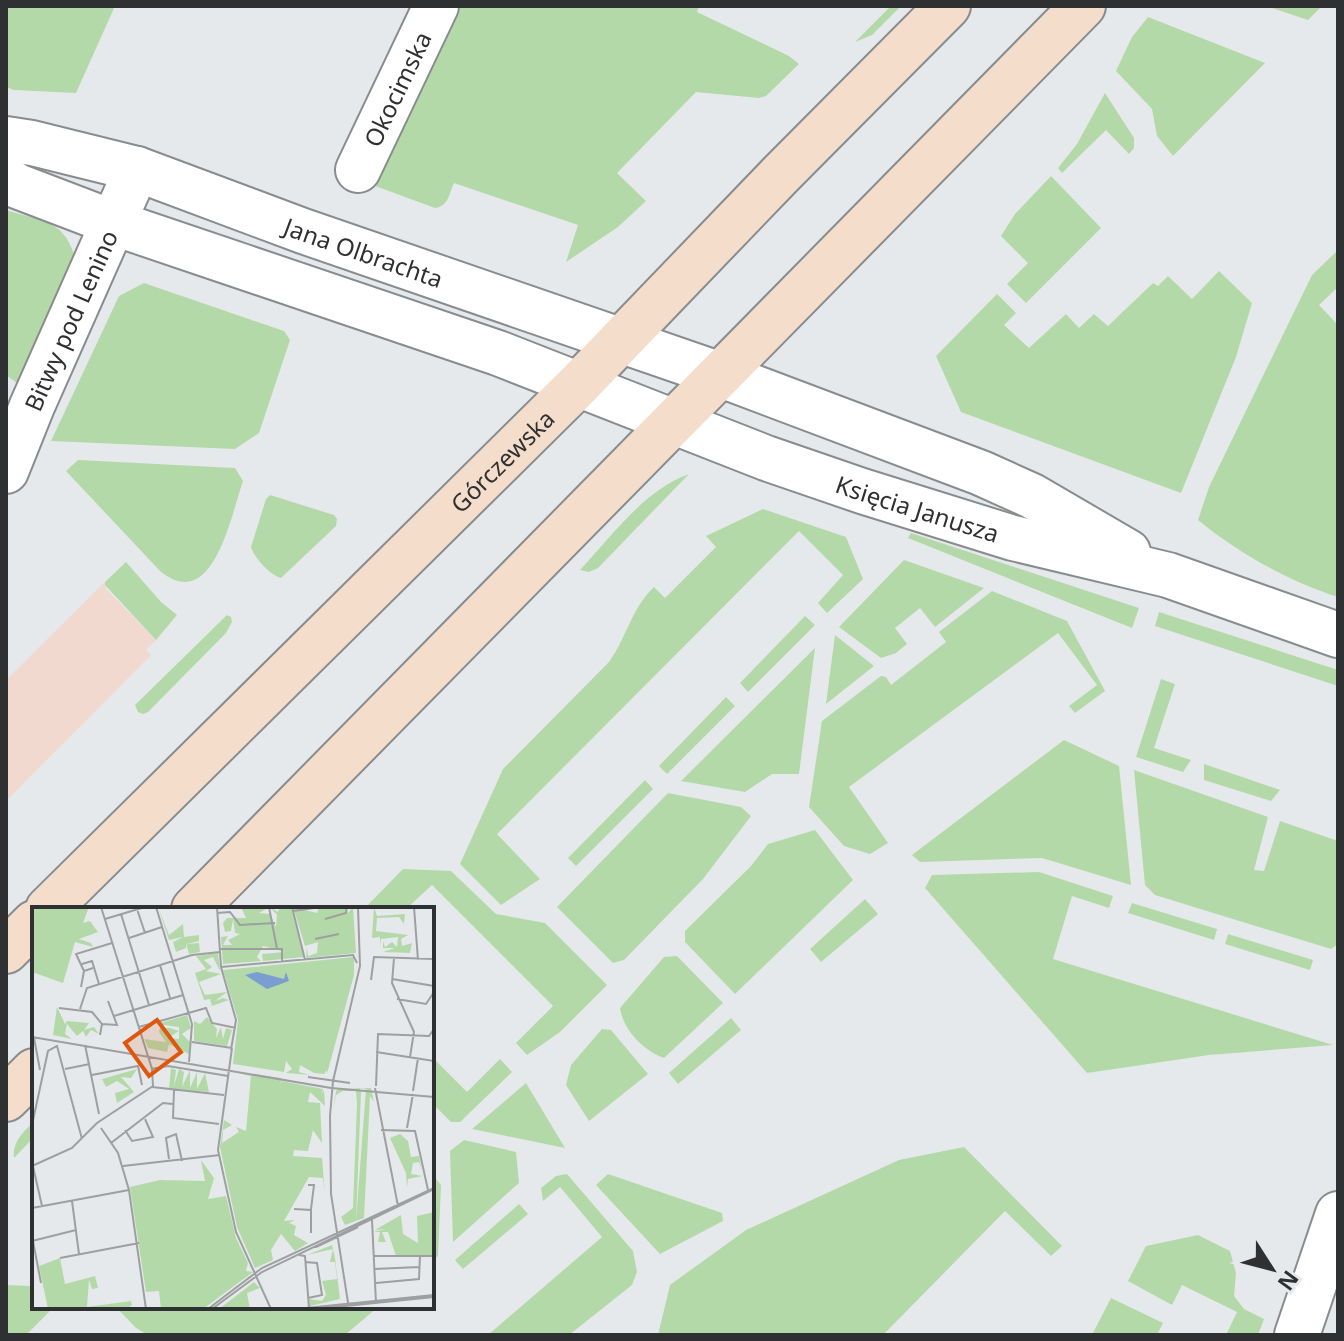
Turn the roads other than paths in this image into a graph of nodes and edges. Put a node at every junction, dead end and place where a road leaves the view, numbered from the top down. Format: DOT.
graph roads {
  1 [pos="436,6"];
  2 [pos="948,6"];
  3 [pos="1083,6"];
  4 [pos="6,139"];
  5 [pos="137,169"];
  6 [pos="358,170"];
  7 [pos="6,179"];
  8 [pos="114,223"];
  9 [pos="622,339"];
  10 [pos="721,375"];
  11 [pos="580,383"];
  12 [pos="675,422"];
  13 [pos="6,471"];
  14 [pos="1168,575"];
  15 [pos="1338,635"];
  16 [pos="50,907"];
  17 [pos="196,907"];
  18 [pos="32,925"];
  19 [pos="6,951"];
  20 [pos="32,1073"];
  21 [pos="6,1099"];
  22 [pos="1338,1214"];
  23 [pos="1297,1335"];
  1 -- 6 [label="street, Okocimska"];
  2 -- 9 [label="main road, Górczewska"];
  3 -- 10 [label="main road"];
  4 -- 5 [label="street, Jana Olbrachta"];
  5 -- 8 [label="street, Bitwy pod Lenino"];
  5 -- 9 [label="street, Jana Olbrachta"];
  7 -- 8 [label="street"];
  8 -- 11 [label="street"];
  8 -- 13 [label="street, Bitwy pod Lenino"];
  9 -- 10 [label="street, Jana Olbrachta"];
  9 -- 11 [label="main road, Górczewska"];
  10 -- 12 [label="main road"];
  10 -- 14 [label="street, Księcia Janusza"];
  11 -- 12 [label="street"];
  11 -- 16 [label="main road, Górczewska"];
  12 -- 14 [label="street, Księcia Janusza"];
  12 -- 17 [label="main road"];
  14 -- 15 [label="street, Księcia Janusza"];
  18 -- 19 [label="main road"];
  20 -- 21 [label="main road"];
  22 -- 23 [label="street"];
}
